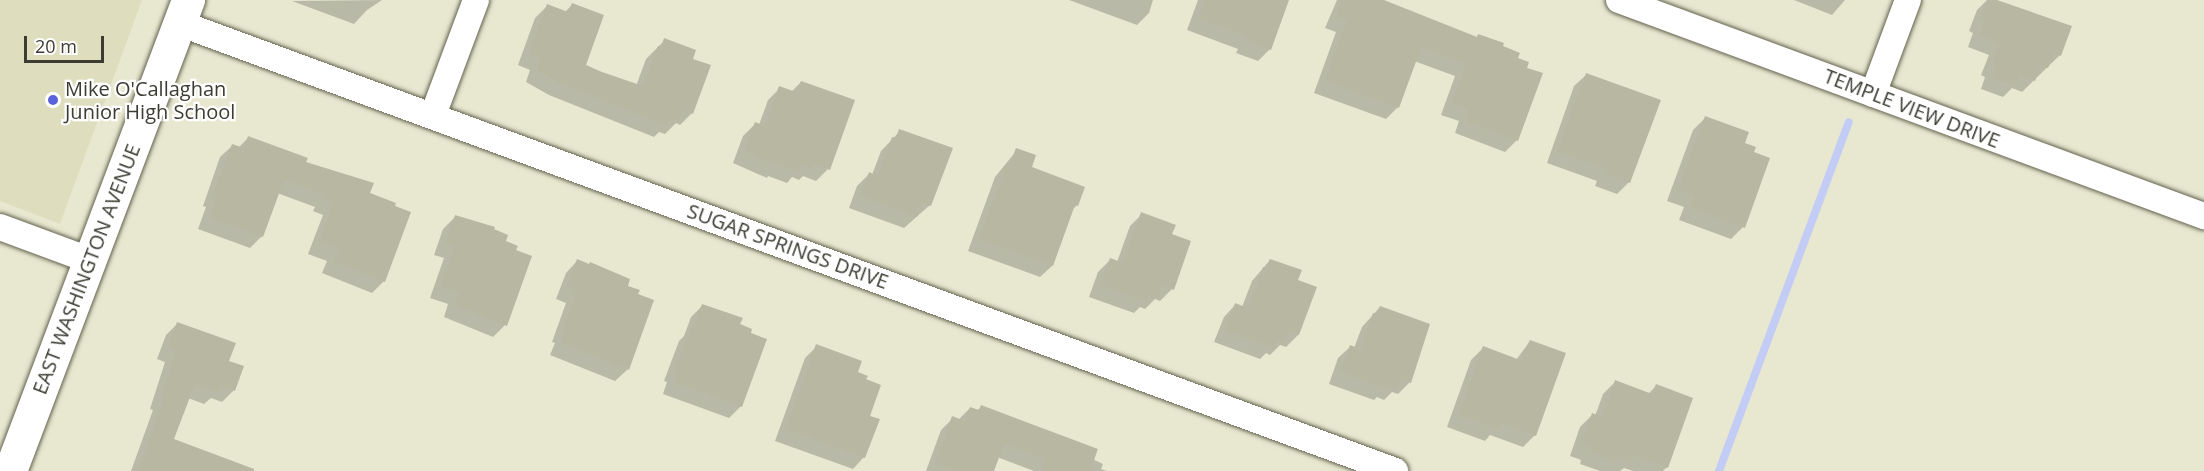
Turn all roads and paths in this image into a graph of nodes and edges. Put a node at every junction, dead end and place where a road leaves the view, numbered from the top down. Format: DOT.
graph roads {
  1 [pos="476,0"];
  2 [pos="1619,0"];
  3 [pos="1908,0"];
  4 [pos="184,12"];
  5 [pos="1873,94"];
  6 [pos="433,115"];
  7 [pos="2204,216"];
  8 [pos="0,227"];
  9 [pos="89,260"];
  10 [pos="10,471"];
  11 [pos="1395,471"];
  1 -- 6 [label="street"];
  2 -- 5 [label="street, TEMPLE VIEW DRIVE"];
  3 -- 5 [label="street"];
  4 -- 6 [label="street, SUGAR SPRINGS DRIVE"];
  4 -- 9 [label="street, EAST WASHINGTON AVENUE"];
  5 -- 7 [label="street, TEMPLE VIEW DRIVE"];
  6 -- 11 [label="street, SUGAR SPRINGS DRIVE"];
  8 -- 9 [label="street"];
  9 -- 10 [label="street, EAST WASHINGTON AVENUE"];
}
